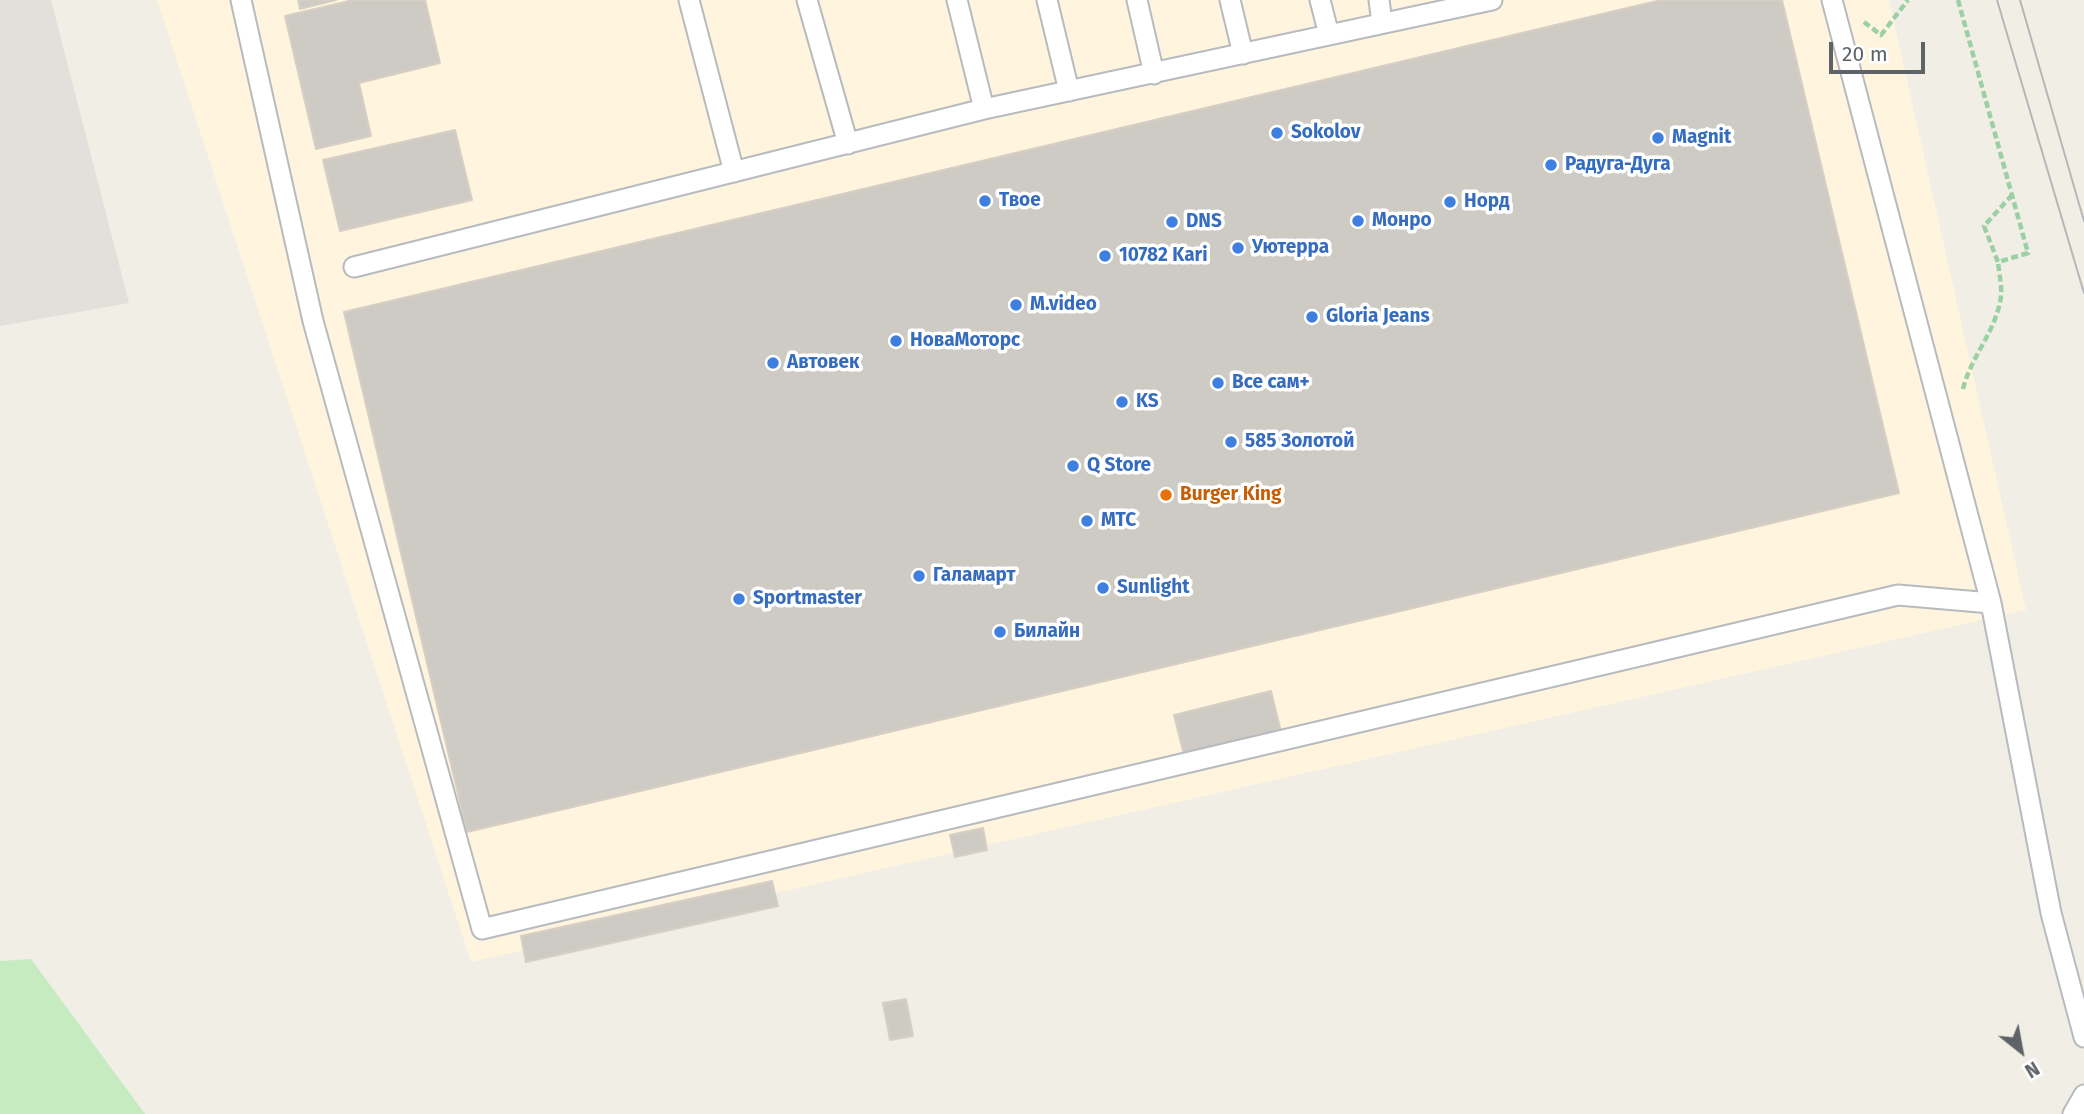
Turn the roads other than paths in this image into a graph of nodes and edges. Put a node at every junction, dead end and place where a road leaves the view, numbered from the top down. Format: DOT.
graph roads {
  1 [pos="241,0"];
  2 [pos="689,0"];
  3 [pos="807,0"];
  4 [pos="957,0"];
  5 [pos="1047,0"];
  6 [pos="1137,0"];
  7 [pos="1230,0"];
  8 [pos="1320,0"];
  9 [pos="1379,0"];
  10 [pos="1492,0"];
  11 [pos="1832,0"];
  12 [pos="1382,23"];
  13 [pos="1329,35"];
  14 [pos="1243,54"];
  15 [pos="1154,74"];
  16 [pos="1069,91"];
  17 [pos="984,109"];
  18 [pos="848,144"];
  19 [pos="734,172"];
  20 [pos="354,267"];
  21 [pos="1991,603"];
  22 [pos="2084,1037"];
  23 [pos="2084,1095"];
  24 [pos="2073,1114"];
  1 -- 21 [label="lane"];
  2 -- 19 [label="lane"];
  3 -- 18 [label="lane"];
  4 -- 17 [label="lane"];
  5 -- 16 [label="lane"];
  6 -- 15 [label="lane"];
  7 -- 14 [label="lane"];
  8 -- 13 [label="lane"];
  9 -- 12 [label="lane"];
  10 -- 12 [label="lane"];
  11 -- 21 [label="lane"];
  12 -- 13 [label="lane"];
  13 -- 14 [label="lane"];
  14 -- 15 [label="lane"];
  15 -- 16 [label="lane"];
  16 -- 17 [label="lane"];
  17 -- 18 [label="lane"];
  18 -- 19 [label="lane"];
  19 -- 20 [label="lane"];
  21 -- 22 [label="lane"];
  23 -- 24 [label="lane"];
}
